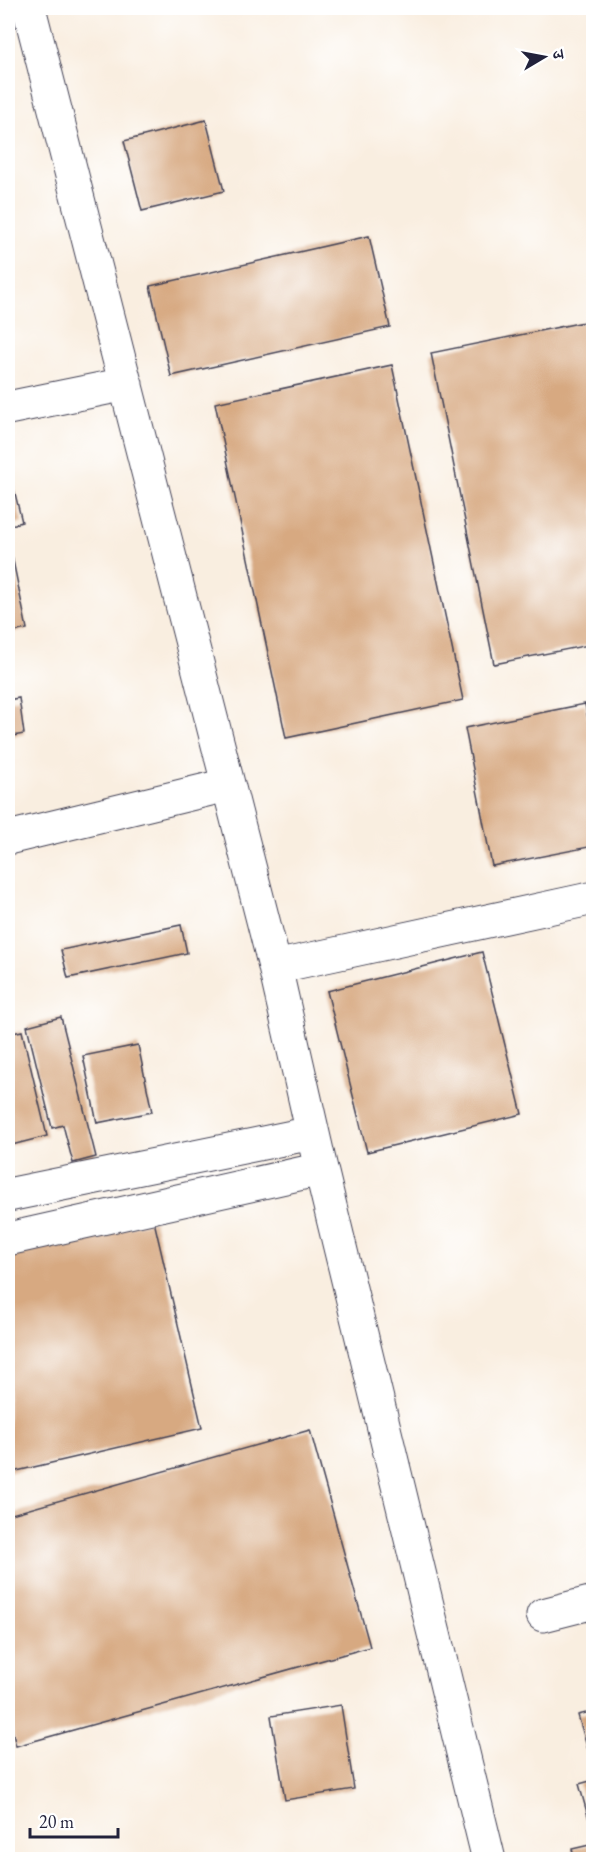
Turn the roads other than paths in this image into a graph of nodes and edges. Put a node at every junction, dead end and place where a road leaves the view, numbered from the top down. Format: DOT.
graph roads {
  1 [pos="30,8"];
  2 [pos="126,384"];
  3 [pos="8,408"];
  4 [pos="227,785"];
  5 [pos="8,838"];
  6 [pos="594,898"];
  7 [pos="275,967"];
  8 [pos="312,1133"];
  9 [pos="321,1170"];
  10 [pos="8,1195"];
  11 [pos="8,1239"];
  12 [pos="594,1602"];
  13 [pos="543,1614"];
  14 [pos="489,1860"];
  1 -- 2 [label="street"];
  2 -- 3 [label="street"];
  2 -- 4 [label="street"];
  4 -- 5 [label="street"];
  4 -- 7 [label="street"];
  6 -- 7 [label="street"];
  7 -- 8 [label="street"];
  8 -- 9 [label="street"];
  8 -- 10 [label="street"];
  9 -- 11 [label="street"];
  9 -- 14 [label="street"];
  12 -- 13 [label="street"];
}
